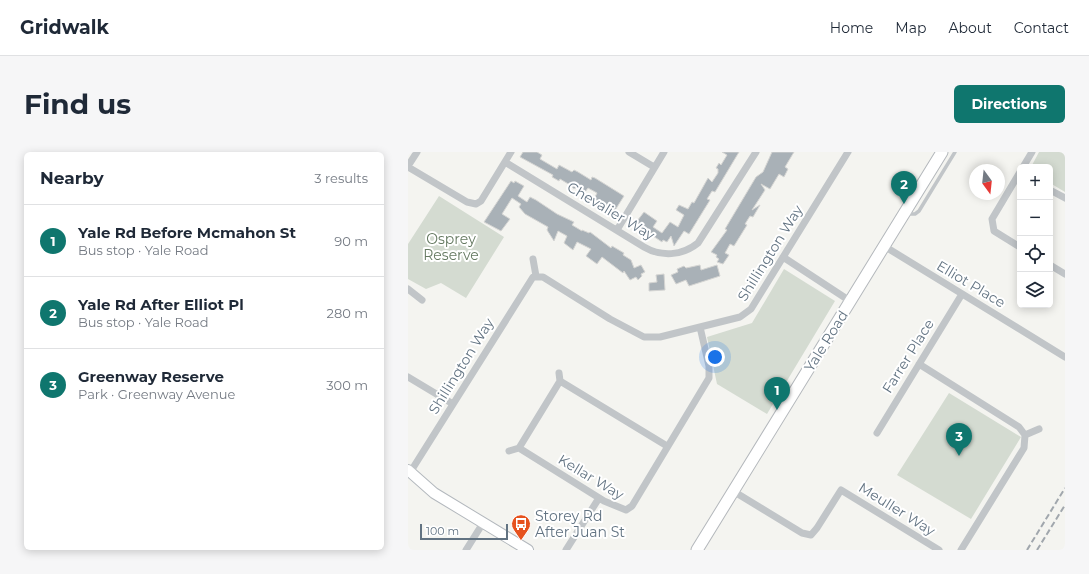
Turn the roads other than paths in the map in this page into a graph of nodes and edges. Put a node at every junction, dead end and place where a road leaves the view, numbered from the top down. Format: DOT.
graph roads {
  1 [pos="417,152"];
  2 [pos="511,152"];
  3 [pos="629,152"];
  4 [pos="664,152"];
  5 [pos="756,152"];
  6 [pos="848,152"];
  7 [pos="942,152"];
  8 [pos="955,152"];
  9 [pos="1032,152"];
  10 [pos="505,162"];
  11 [pos="1025,164"];
  12 [pos="408,167"];
  13 [pos="654,167"];
  14 [pos="1017,177"];
  15 [pos="1053,192"];
  16 [pos="1065,198"];
  17 [pos="904,214"];
  18 [pos="617,230"];
  19 [pos="1017,245"];
  20 [pos="884,246"];
  21 [pos="784,257"];
  22 [pos="533,259"];
  23 [pos="1053,267"];
  24 [pos="1065,274"];
  25 [pos="536,276"];
  26 [pos="408,289"];
  27 [pos="962,294"];
  28 [pos="422,300"];
  29 [pos="850,301"];
  30 [pos="700,327"];
  31 [pos="1065,357"];
  32 [pos="919,364"];
  33 [pos="559,373"];
  34 [pos="408,377"];
  35 [pos="560,381"];
  36 [pos="453,404"];
  37 [pos="1039,429"];
  38 [pos="877,434"];
  39 [pos="1025,435"];
  40 [pos="667,446"];
  41 [pos="519,448"];
  42 [pos="509,451"];
  43 [pos="409,471"];
  44 [pos="733,491"];
  45 [pos="599,498"];
  46 [pos="483,523"];
  47 [pos="466,550"];
  48 [pos="528,550"];
  49 [pos="566,550"];
  50 [pos="697,550"];
  51 [pos="939,550"];
  52 [pos="961,550"];
  1 -- 12 [label="street"];
  2 -- 10 [label="street"];
  3 -- 13 [label="street"];
  4 -- 13 [label="street"];
  5 -- 18 [label="street, Chevalier Way"];
  6 -- 21 [label="street, Shillington Way"];
  7 -- 17 [label="main road, Yale Road"];
  8 -- 17 [label="lane"];
  9 -- 11 [label="street"];
  10 -- 12 [label="street"];
  10 -- 18 [label="street, Chevalier Way"];
  13 -- 18 [label="street"];
  14 -- 19 [label="street"];
  15 -- 16 [label="street"];
  17 -- 20 [label="main road, Yale Road"];
  20 -- 27 [label="street, Elliot Place"];
  20 -- 29 [label="main road, Yale Road"];
  21 -- 29 [label="street"];
  21 -- 30 [label="street, Shillington Way"];
  22 -- 25 [label="street"];
  23 -- 24 [label="street"];
  25 -- 30 [label="street, Shillington Way"];
  25 -- 36 [label="street, Shillington Way"];
  26 -- 28 [label="street"];
  27 -- 31 [label="street, Elliot Place"];
  27 -- 32 [label="street, Farrer Place"];
  29 -- 44 [label="main road, Yale Road"];
  30 -- 40 [label="street, Kellar Way"];
  32 -- 38 [label="street, Farrer Place"];
  32 -- 39 [label="street"];
  33 -- 35 [label="street"];
  34 -- 36 [label="street"];
  35 -- 40 [label="street"];
  35 -- 41 [label="street"];
  36 -- 43 [label="street, Shillington Way"];
  37 -- 39 [label="street"];
  39 -- 52 [label="street"];
  40 -- 45 [label="street, Kellar Way"];
  41 -- 42 [label="street"];
  41 -- 45 [label="street, Kellar Way"];
  43 -- 46 [label="street"];
  44 -- 50 [label="main road, Yale Road"];
  44 -- 51 [label="street, Meuller Way"];
  45 -- 49 [label="street"];
  46 -- 47 [label="street"];
  46 -- 48 [label="street"];
}
